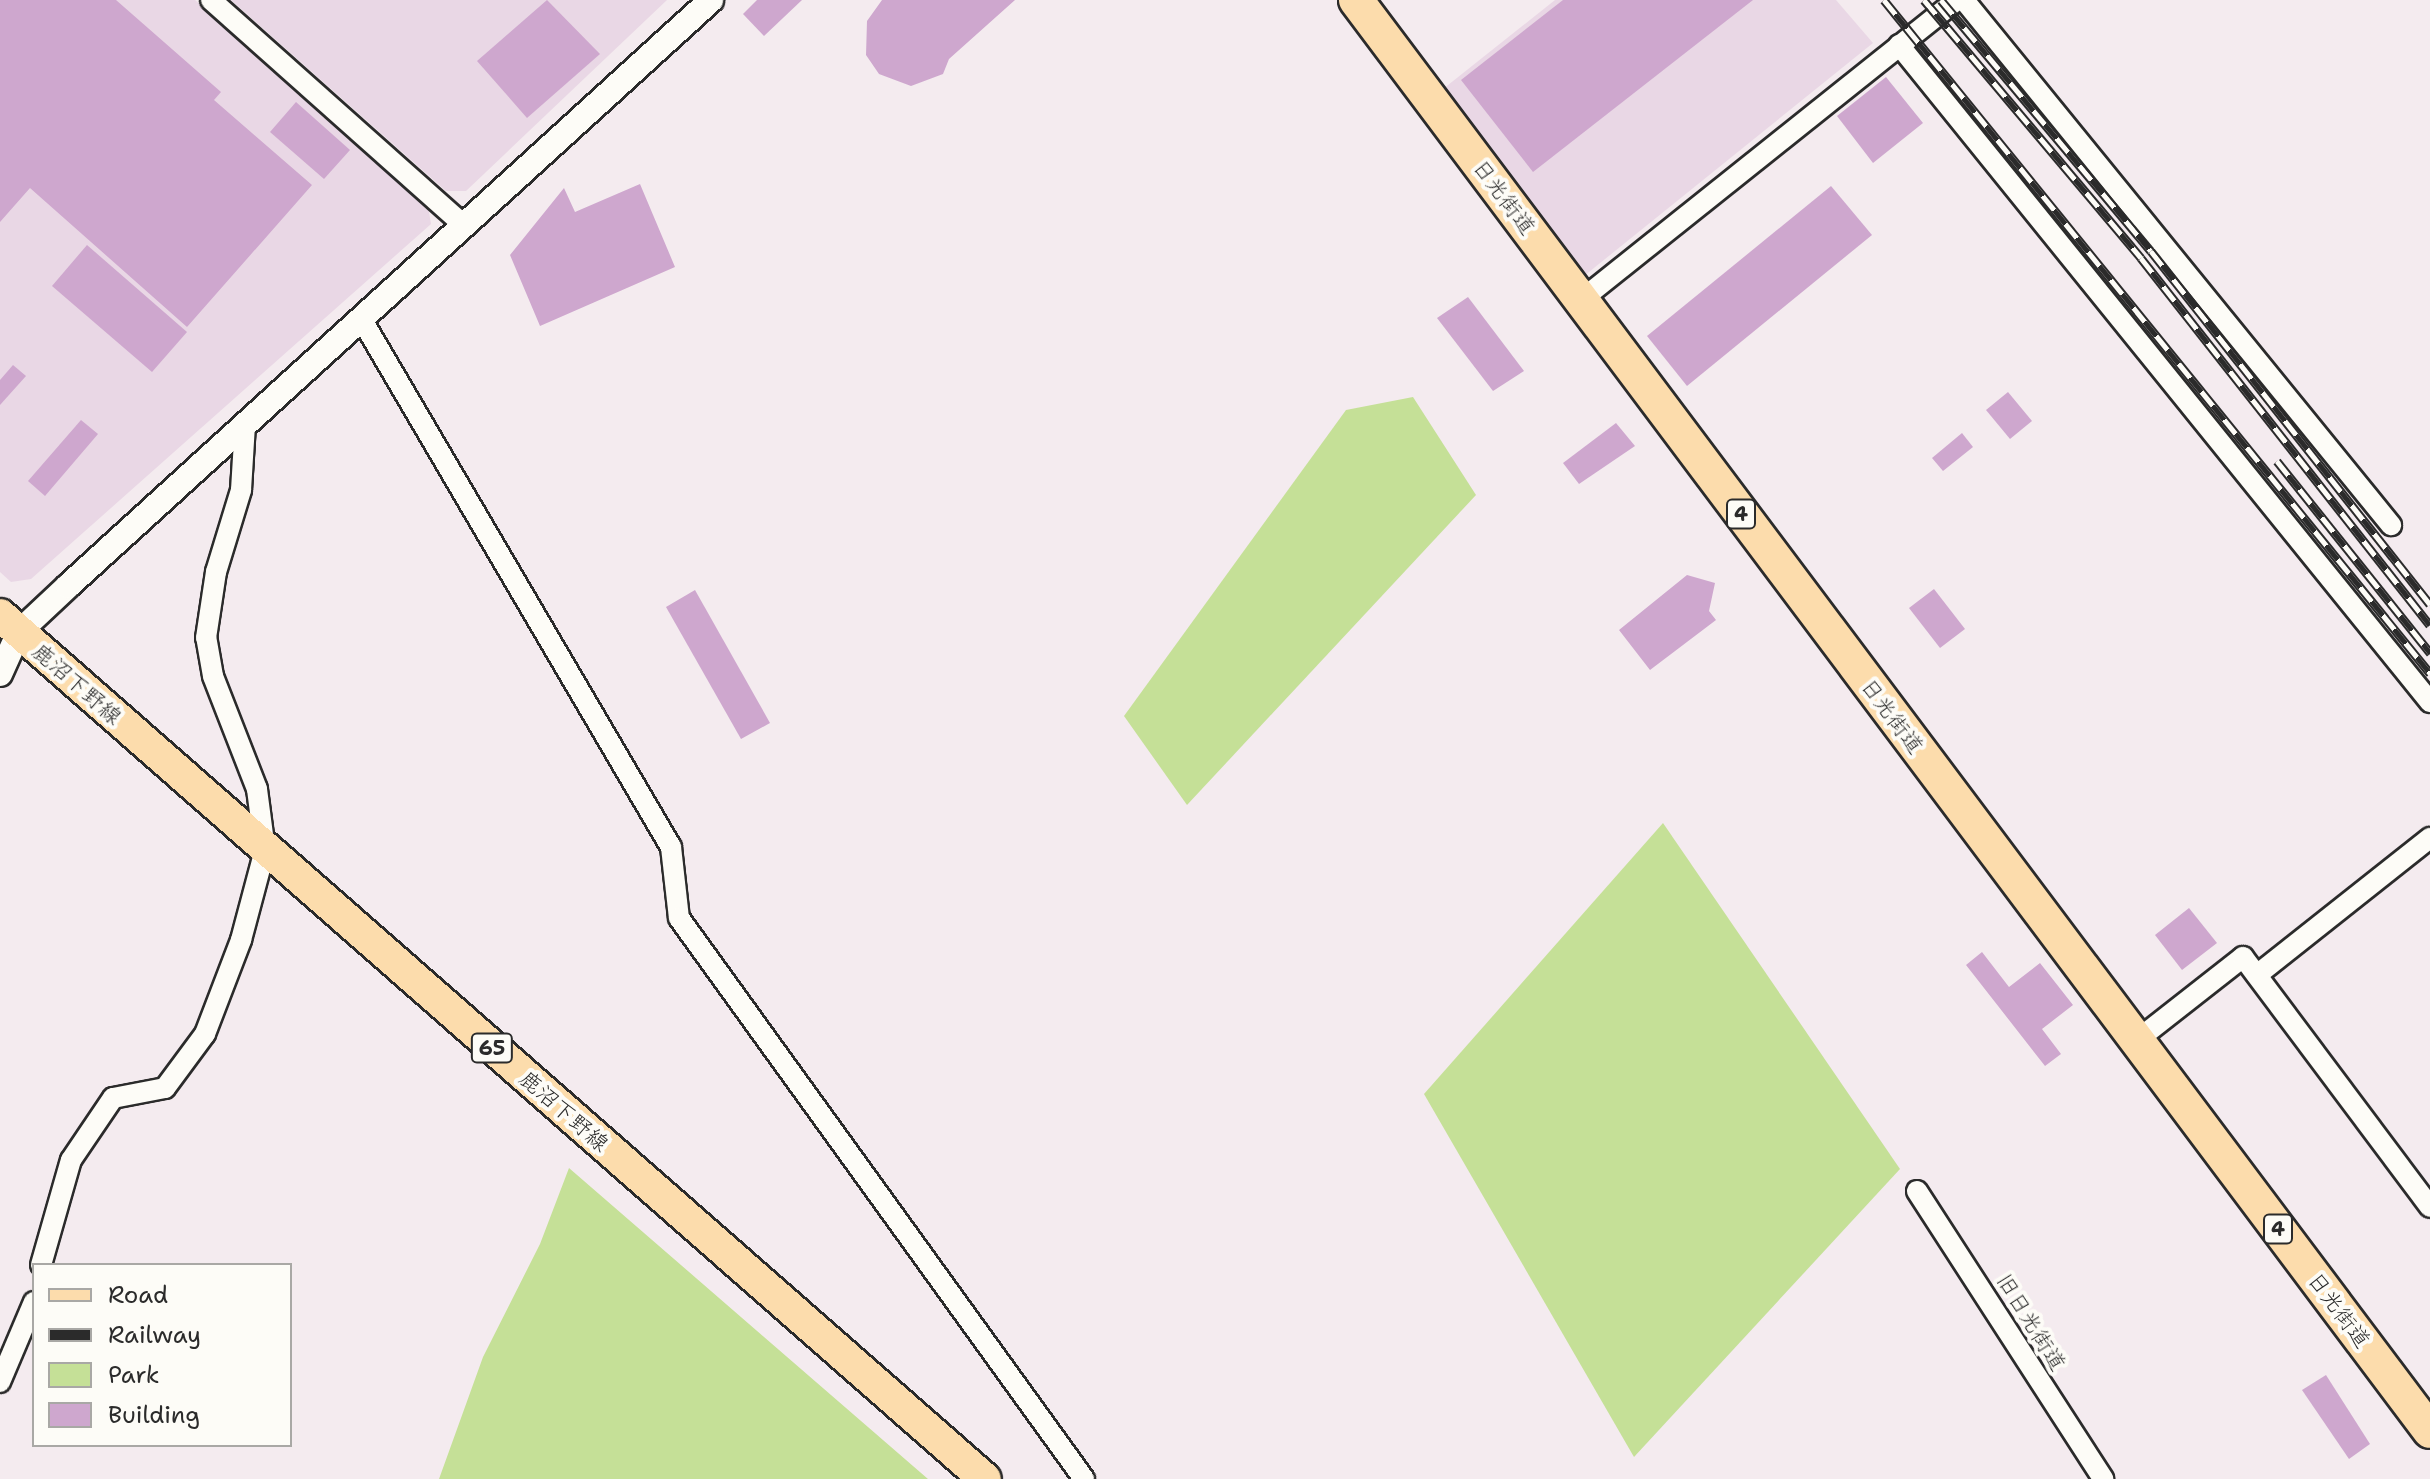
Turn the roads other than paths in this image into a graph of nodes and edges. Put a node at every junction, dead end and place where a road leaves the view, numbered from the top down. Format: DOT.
graph roads {
  1 [pos="211,0"];
  2 [pos="711,0"];
  3 [pos="1356,0"];
  4 [pos="1957,0"];
  5 [pos="1964,0"];
  6 [pos="1899,45"];
  7 [pos="465,226"];
  8 [pos="1581,300"];
  9 [pos="362,320"];
  10 [pos="245,424"];
  11 [pos="2391,525"];
  12 [pos="10,624"];
  13 [pos="0,674"];
  14 [pos="2430,702"];
  15 [pos="2430,838"];
  16 [pos="265,850"];
  17 [pos="2257,975"];
  18 [pos="2136,1041"];
  19 [pos="1917,1191"];
  20 [pos="2430,1207"];
  21 [pos="42,1263"];
  22 [pos="32,1307"];
  23 [pos="0,1382"];
  24 [pos="2430,1431"];
  25 [pos="985,1479"];
  26 [pos="1084,1479"];
  27 [pos="2103,1479"];
  1 -- 7 [label="street"];
  2 -- 7 [label="street"];
  3 -- 8 [label="highway, 日光街道 / 4"];
  4 -- 6 [label="street"];
  5 -- 11 [label="street"];
  6 -- 8 [label="street"];
  6 -- 14 [label="street"];
  7 -- 9 [label="street"];
  8 -- 18 [label="highway, 日光街道 / 4"];
  9 -- 10 [label="street"];
  9 -- 26 [label="street"];
  10 -- 12 [label="street"];
  10 -- 16 [label="street"];
  12 -- 13 [label="street"];
  12 -- 16 [label="main road, 鹿沼下野線 / 65"];
  15 -- 17 [label="street"];
  16 -- 21 [label="street"];
  16 -- 25 [label="main road, 鹿沼下野線 / 65"];
  17 -- 18 [label="street"];
  17 -- 20 [label="street"];
  18 -- 24 [label="highway, 日光街道 / 4"];
  19 -- 27 [label="street, 旧日光街道"];
  22 -- 23 [label="street"];
}
